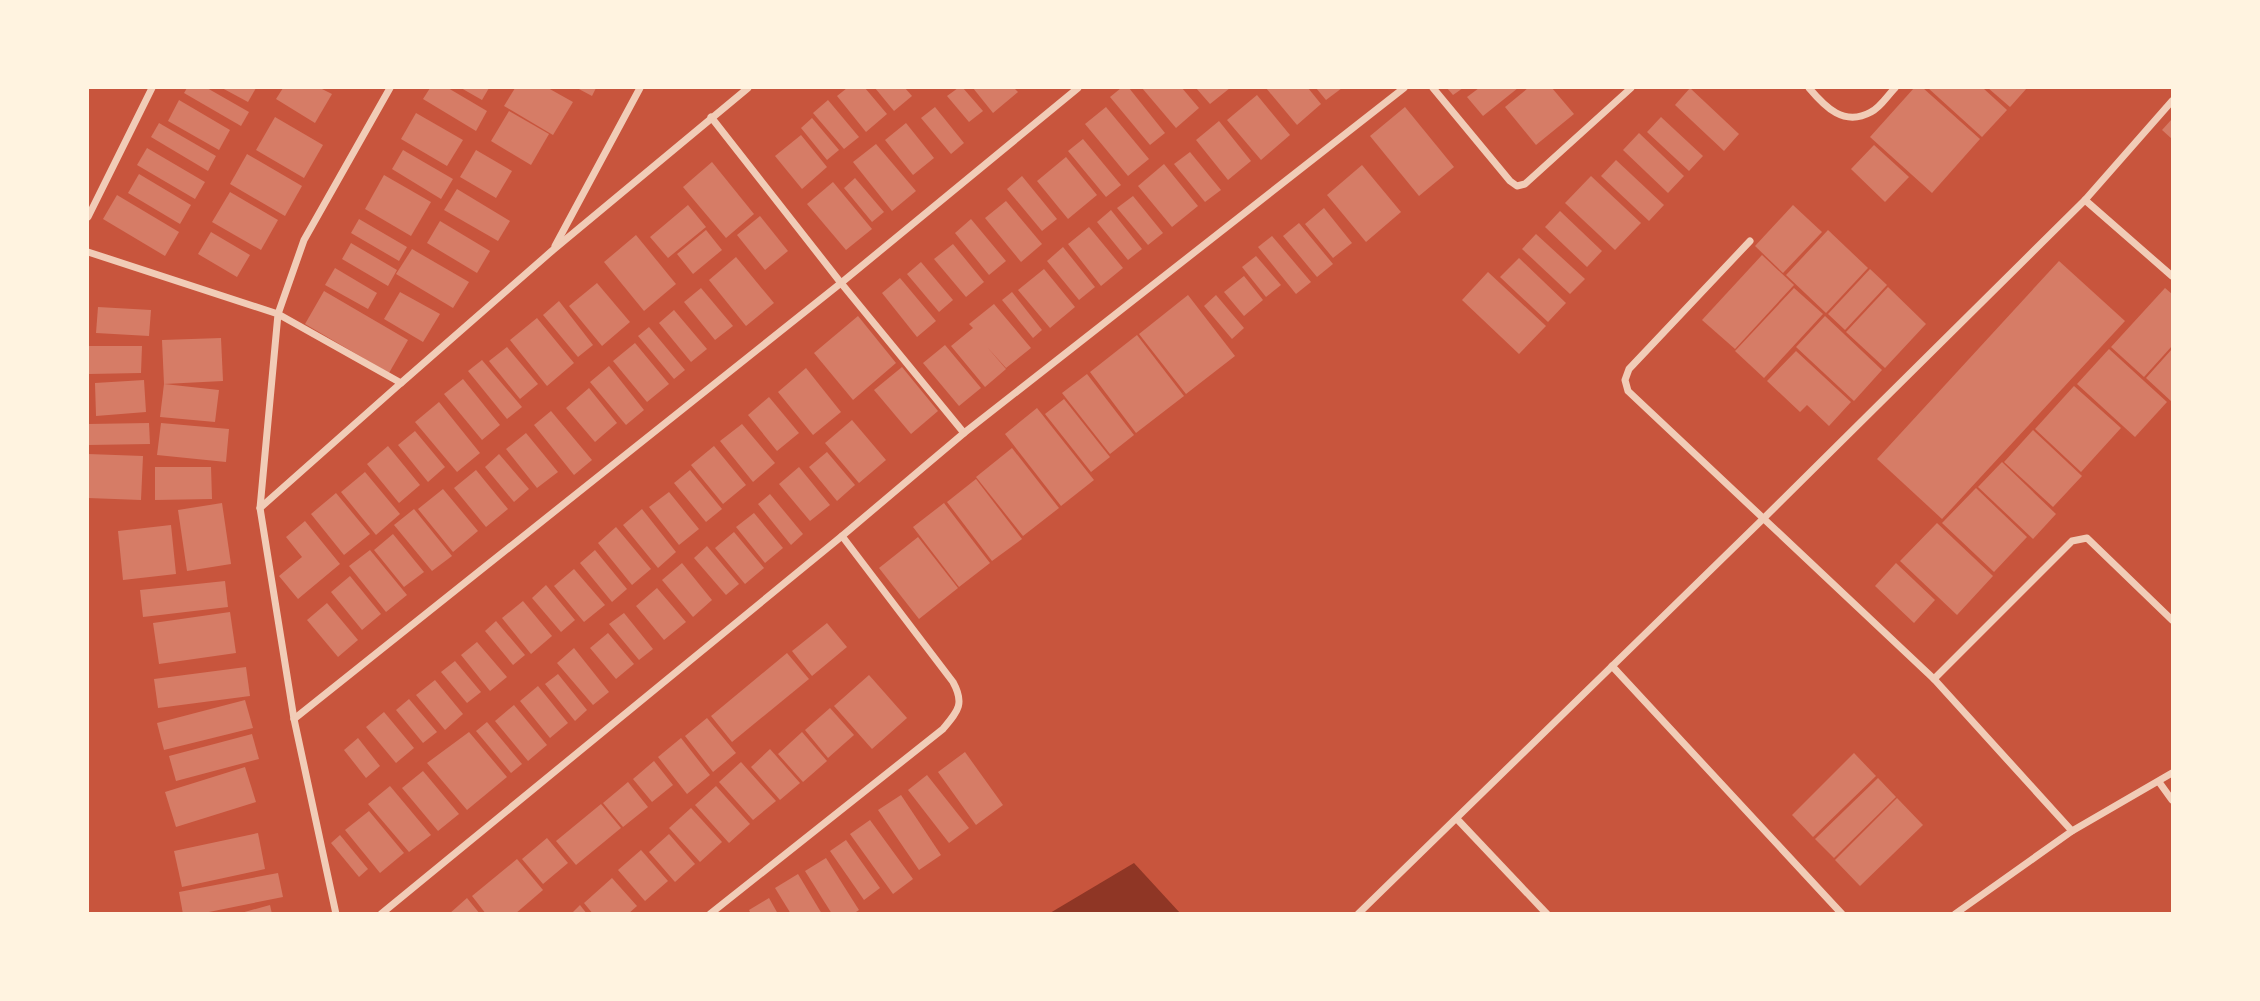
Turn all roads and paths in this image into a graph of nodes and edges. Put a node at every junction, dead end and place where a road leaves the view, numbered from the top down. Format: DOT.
graph roads {
  1 [pos="152,88"];
  2 [pos="390,88"];
  3 [pos="640,88"];
  4 [pos="748,88"];
  5 [pos="1078,88"];
  6 [pos="1404,88"];
  7 [pos="1433,88"];
  8 [pos="1631,88"];
  9 [pos="1809,88"];
  10 [pos="1895,88"];
  11 [pos="2172,100"];
  12 [pos="711,117"];
  13 [pos="2085,200"];
  14 [pos="88,217"];
  15 [pos="1750,241"];
  16 [pos="553,250"];
  17 [pos="88,252"];
  18 [pos="2172,276"];
  19 [pos="841,283"];
  20 [pos="278,314"];
  21 [pos="401,383"];
  22 [pos="964,433"];
  23 [pos="260,508"];
  24 [pos="1765,517"];
  25 [pos="842,536"];
  26 [pos="2172,620"];
  27 [pos="1612,666"];
  28 [pos="1934,679"];
  29 [pos="294,719"];
  30 [pos="2172,773"];
  31 [pos="2158,782"];
  32 [pos="2172,800"];
  33 [pos="1457,819"];
  34 [pos="2072,831"];
  35 [pos="336,914"];
  36 [pos="381,914"];
  37 [pos="710,914"];
  38 [pos="1358,914"];
  39 [pos="1547,914"];
  40 [pos="1842,914"];
  41 [pos="1955,914"];
  1 -- 14 [label="street"];
  2 -- 20 [label="street"];
  3 -- 16 [label="street"];
  4 -- 12 [label="street"];
  5 -- 19 [label="street"];
  6 -- 22 [label="street"];
  7 -- 8 [label="street"];
  9 -- 10 [label="street"];
  11 -- 13 [label="street"];
  12 -- 16 [label="street"];
  12 -- 19 [label="street"];
  13 -- 18 [label="street"];
  13 -- 24 [label="street"];
  15 -- 24 [label="street"];
  16 -- 21 [label="street"];
  17 -- 20 [label="street"];
  19 -- 22 [label="street"];
  19 -- 29 [label="street"];
  20 -- 21 [label="street"];
  20 -- 23 [label="street"];
  21 -- 23 [label="street"];
  22 -- 25 [label="street"];
  23 -- 29 [label="street"];
  24 -- 27 [label="street"];
  24 -- 28 [label="street"];
  25 -- 36 [label="street"];
  25 -- 37 [label="street"];
  26 -- 28 [label="street"];
  27 -- 33 [label="street"];
  27 -- 40 [label="street"];
  28 -- 34 [label="street"];
  29 -- 35 [label="street"];
  30 -- 31 [label="street"];
  31 -- 32 [label="street"];
  31 -- 34 [label="street"];
  33 -- 38 [label="street"];
  33 -- 39 [label="street"];
  34 -- 41 [label="street"];
}
